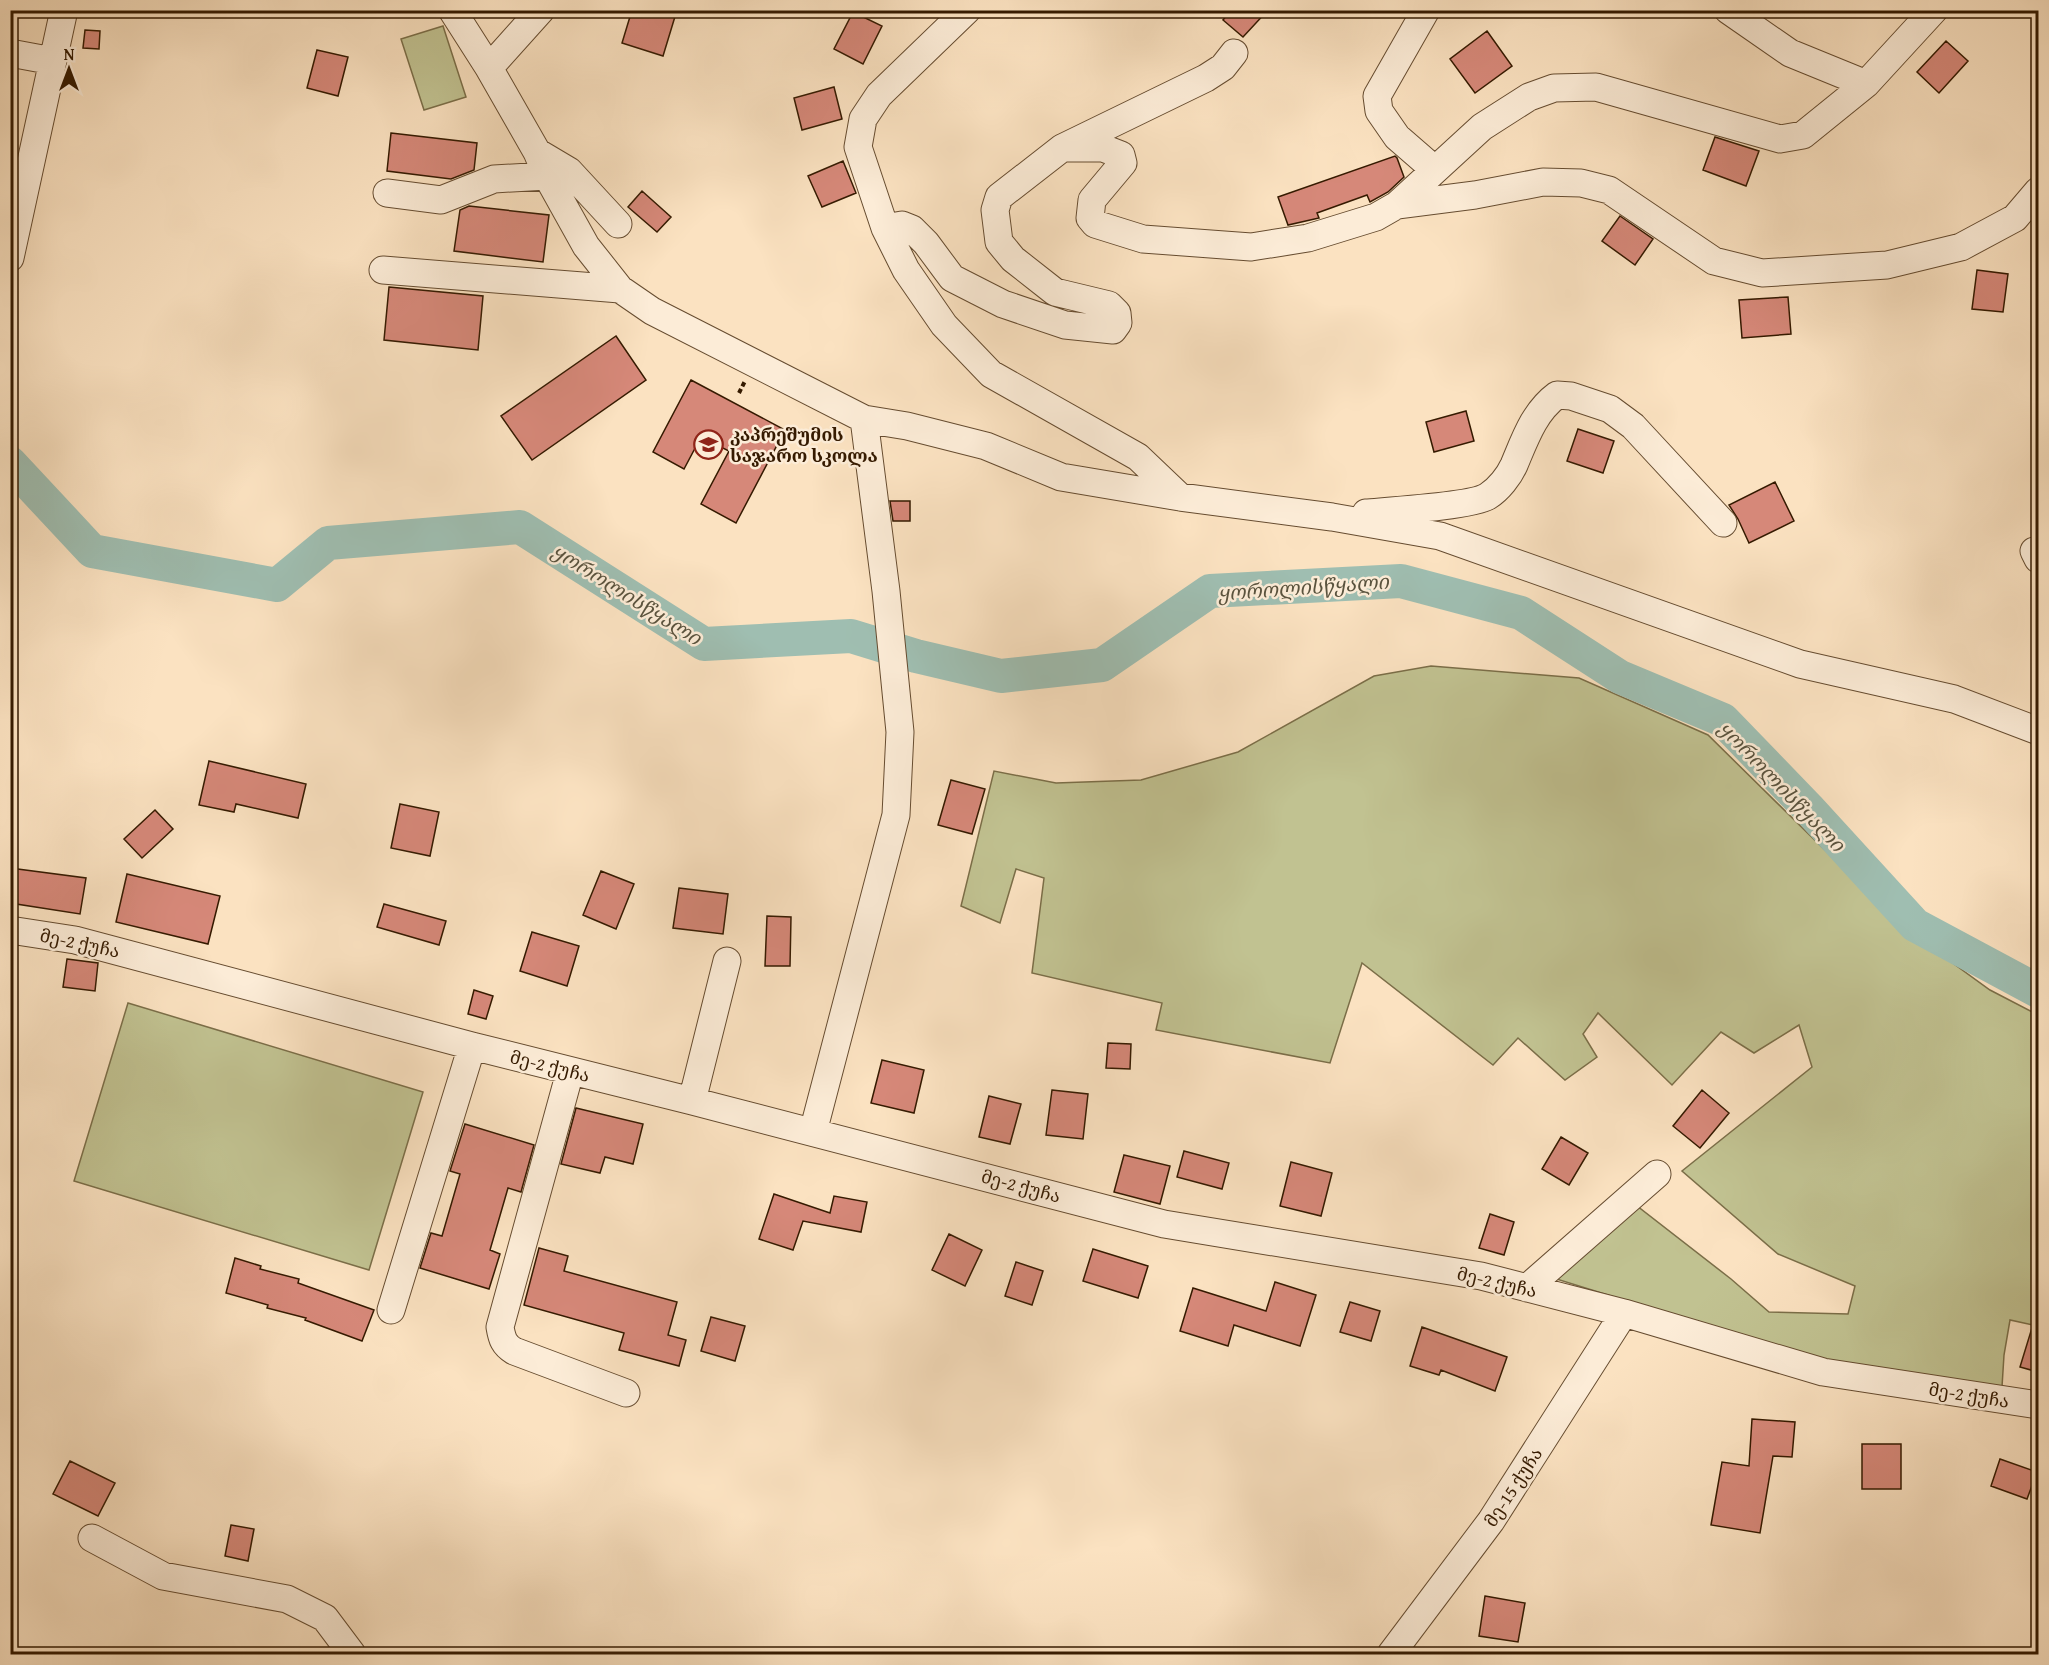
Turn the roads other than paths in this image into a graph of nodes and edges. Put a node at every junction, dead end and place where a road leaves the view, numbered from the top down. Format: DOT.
graph roads {
  1 [pos="64,10"];
  2 [pos="452,10"];
  3 [pos="541,10"];
  4 [pos="967,10"];
  5 [pos="1426,10"];
  6 [pos="1728,10"];
  7 [pos="1934,10"];
  8 [pos="10,53"];
  9 [pos="1234,53"];
  10 [pos="53,61"];
  11 [pos="489,68"];
  12 [pos="1866,84"];
  13 [pos="1062,148"];
  14 [pos="542,164"];
  15 [pos="1435,170"];
  16 [pos="2038,191"];
  17 [pos="387,193"];
  18 [pos="1397,205"];
  19 [pos="618,224"];
  20 [pos="885,228"];
  21 [pos="12,248"];
  22 [pos="383,270"];
  23 [pos="620,288"];
  24 [pos="864,419"];
  25 [pos="1180,497"];
  26 [pos="1332,517"];
  27 [pos="1723,523"];
  28 [pos="2038,731"];
  29 [pos="10,930"];
  30 [pos="727,962"];
  31 [pos="472,1046"];
  32 [pos="570,1072"];
  33 [pos="692,1101"];
  34 [pos="813,1131"];
  35 [pos="1657,1174"];
  36 [pos="1527,1288"];
  37 [pos="391,1310"];
  38 [pos="1624,1313"];
  39 [pos="626,1393"];
  40 [pos="2038,1405"];
  41 [pos="92,1538"];
  42 [pos="352,1654"];
  43 [pos="1391,1654"];
  1 -- 10 [label="street"];
  2 -- 11 [label="street"];
  3 -- 11 [label="street"];
  4 -- 20 [label="street"];
  5 -- 15 [label="street"];
  6 -- 12 [label="street"];
  7 -- 12 [label="street"];
  8 -- 10 [label="street"];
  9 -- 13 [label="street"];
  10 -- 21 [label="street"];
  11 -- 14 [label="street"];
  12 -- 15 [label="street"];
  13 -- 18 [label="street"];
  13 -- 20 [label="street"];
  14 -- 17 [label="street"];
  14 -- 19 [label="street"];
  14 -- 23 [label="street"];
  15 -- 18 [label="street"];
  16 -- 18 [label="street"];
  20 -- 25 [label="street"];
  22 -- 23 [label="street"];
  23 -- 24 [label="street"];
  24 -- 25 [label="street"];
  24 -- 34 [label="street"];
  25 -- 26 [label="street"];
  26 -- 27 [label="street"];
  26 -- 28 [label="street"];
  29 -- 31 [label="street, მე-2 ქუჩა"];
  30 -- 33 [label="street"];
  31 -- 32 [label="street, მე-2 ქუჩა"];
  31 -- 37 [label="street"];
  32 -- 33 [label="street, მე-2 ქუჩა"];
  32 -- 39 [label="street"];
  33 -- 34 [label="street, მე-2 ქუჩა"];
  34 -- 36 [label="street, მე-2 ქუჩა"];
  35 -- 36 [label="street"];
  36 -- 38 [label="street, მე-2 ქუჩა"];
  38 -- 40 [label="street, მე-2 ქუჩა"];
  38 -- 43 [label="street, მე-15 ქუჩა"];
  41 -- 42 [label="street"];
}
